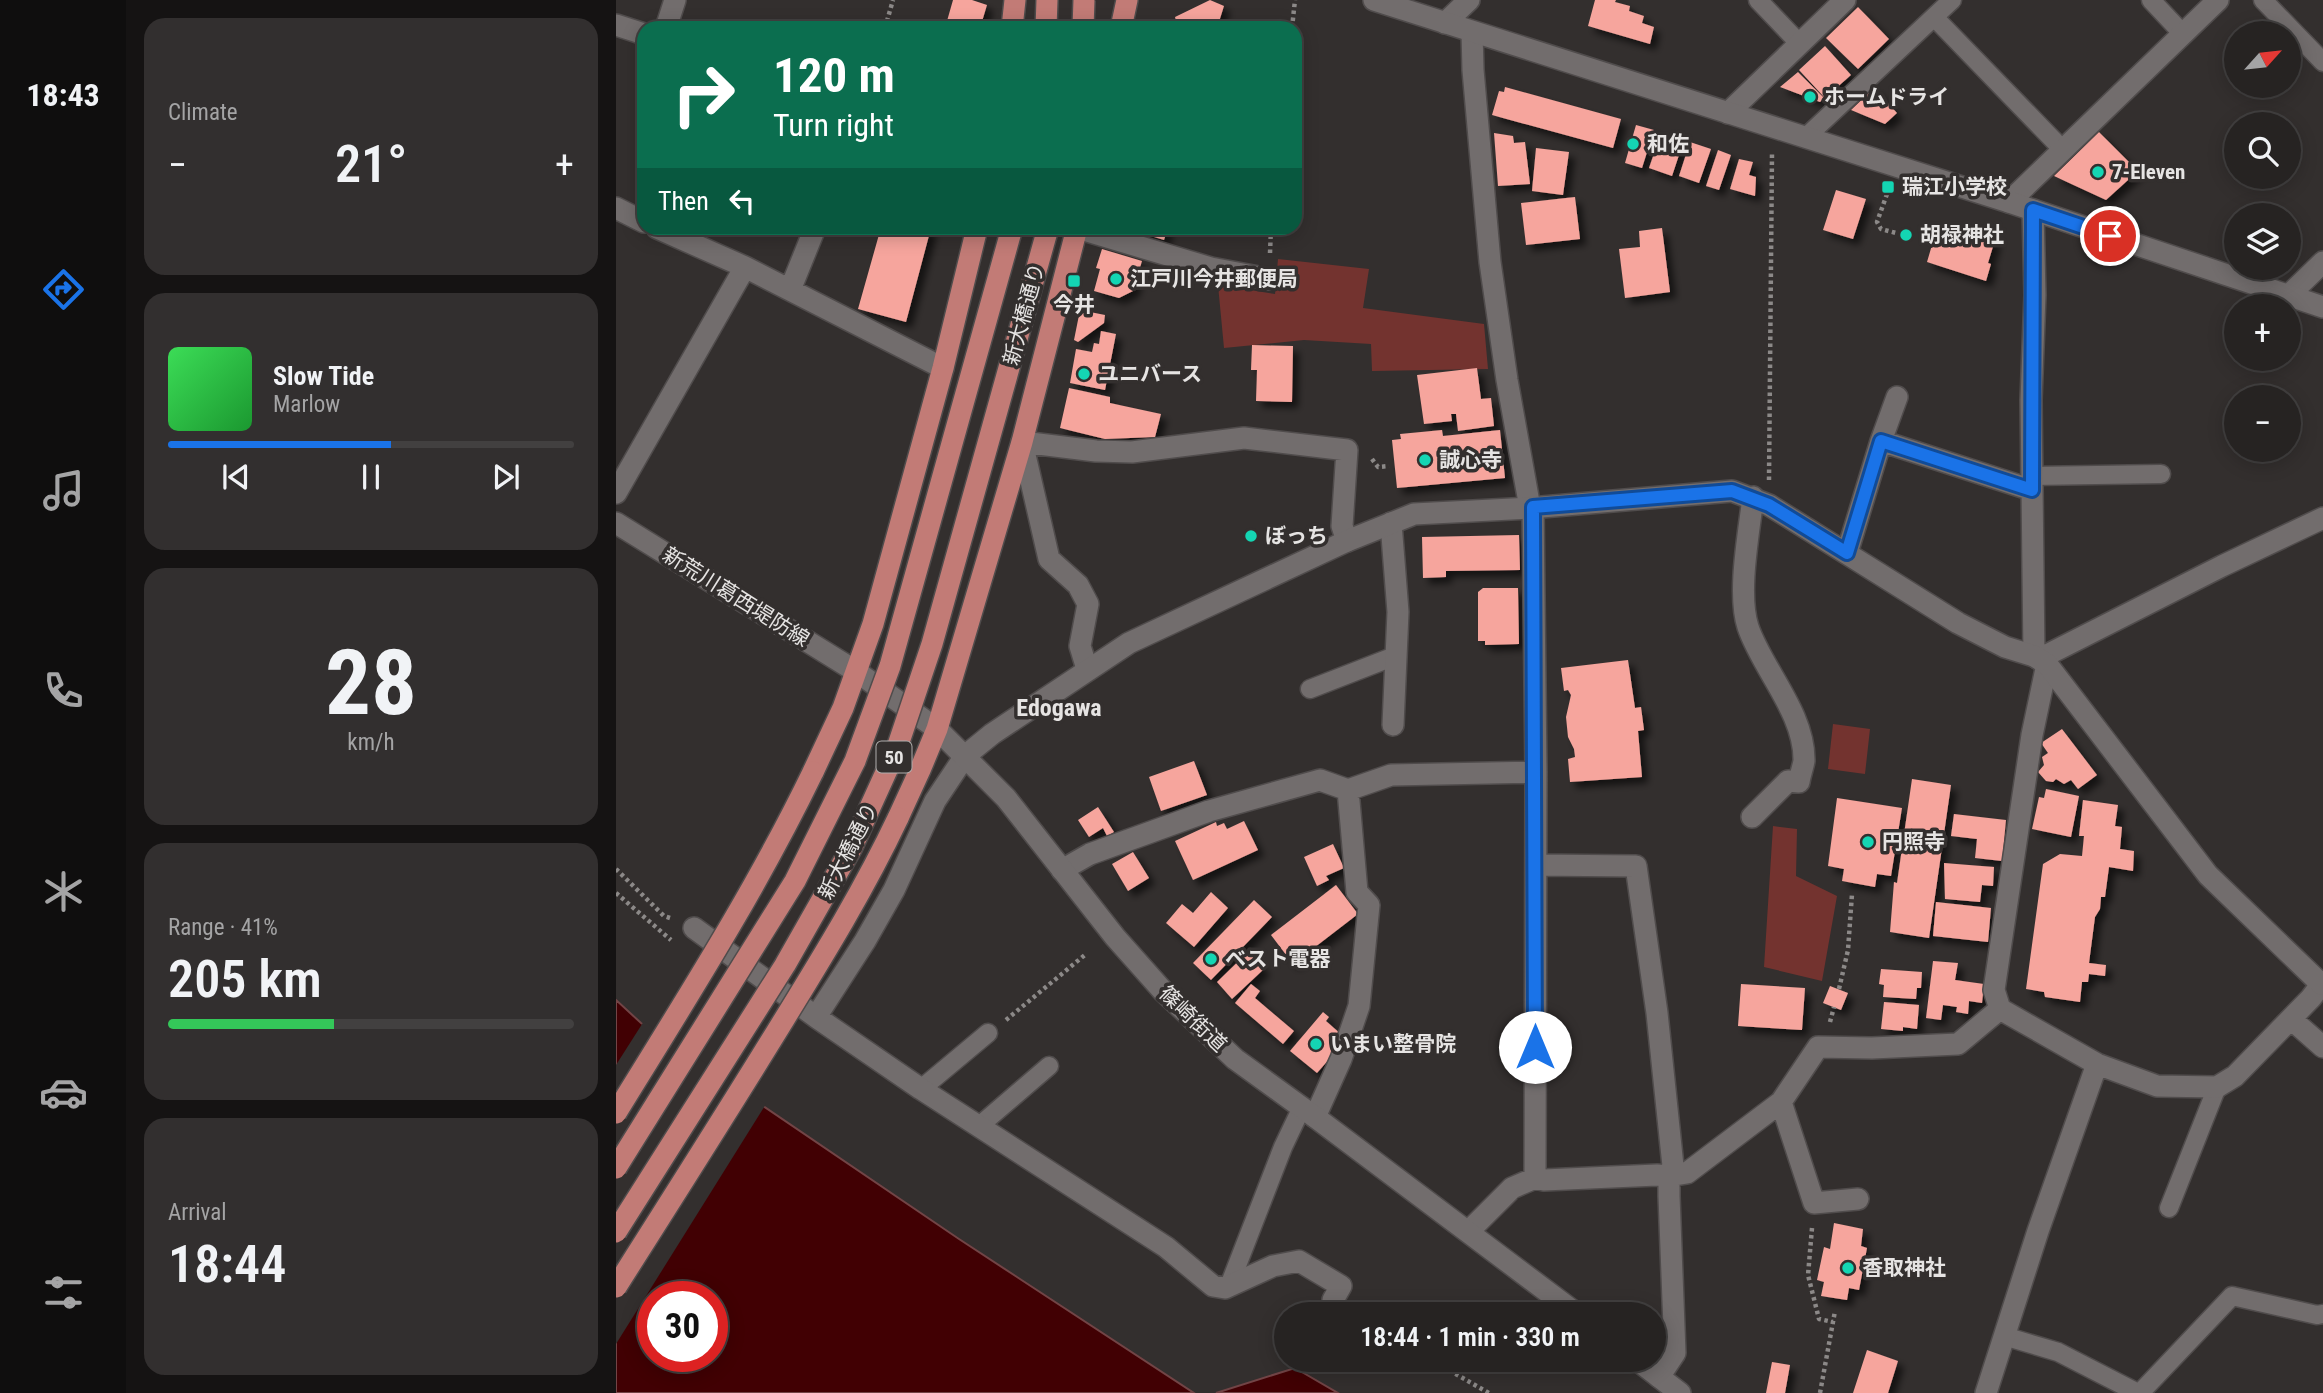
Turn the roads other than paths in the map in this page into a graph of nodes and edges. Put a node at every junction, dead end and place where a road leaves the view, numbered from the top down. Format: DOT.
graph roads {
  1 [pos="675,0"];
  2 [pos="1015,0"];
  3 [pos="1047,0"];
  4 [pos="1084,0"];
  5 [pos="1093,0"];
  6 [pos="1127,0"];
  7 [pos="1374,0"];
  8 [pos="1469,0"];
  9 [pos="1758,0"];
  10 [pos="1844,0"];
  11 [pos="1952,0"];
  12 [pos="2151,0"];
  13 [pos="2218,0"];
  14 [pos="2263,0"];
  15 [pos="1934,17"];
  16 [pos="668,21"];
  17 [pos="1013,21"];
  18 [pos="1046,21"];
  19 [pos="1080,21"];
  20 [pos="1083,21"];
  21 [pos="1122,21"];
  22 [pos="1445,23"];
  23 [pos="616,25"];
  24 [pos="637,32"];
  25 [pos="1472,32"];
  26 [pos="2183,34"];
  27 [pos="1800,44"];
  28 [pos="2323,62"];
  29 [pos="1728,113"];
  30 [pos="1805,138"];
  31 [pos="2063,150"];
  32 [pos="2008,202"];
  33 [pos="616,208"];
  34 [pos="2033,210"];
  35 [pos="637,218"];
  36 [pos="673,235"];
  37 [pos="813,235"];
  38 [pos="975,235"];
  39 [pos="1010,235"];
  40 [pos="1046,235"];
  41 [pos="1075,235"];
  42 [pos="1100,235"];
  43 [pos="2323,262"];
  44 [pos="745,267"];
  45 [pos="1269,279"];
  46 [pos="790,290"];
  47 [pos="2282,294"];
  48 [pos="2290,294"];
  49 [pos="2301,300"];
  50 [pos="2323,307"];
  51 [pos="943,368"];
  52 [pos="1897,397"];
  53 [pos="1881,441"];
  54 [pos="1022,442"];
  55 [pos="2161,474"];
  56 [pos="2032,483"];
  57 [pos="616,493"];
  58 [pos="1761,501"];
  59 [pos="1531,508"];
  60 [pos="2323,518"];
  61 [pos="616,523"];
  62 [pos="1391,523"];
  63 [pos="1347,541"];
  64 [pos="1847,553"];
  65 [pos="1395,656"];
  66 [pos="2040,659"];
  67 [pos="1087,669"];
  68 [pos="857,672"];
  69 [pos="1310,689"];
  70 [pos="1393,725"];
  71 [pos="937,729"];
  72 [pos="965,756"];
  73 [pos="1536,772"];
  74 [pos="1348,790"];
  75 [pos="1752,817"];
  76 [pos="1536,865"];
  77 [pos="1062,870"];
  78 [pos="694,928"];
  79 [pos="2322,983"];
  80 [pos="2000,1009"];
  81 [pos="816,1017"];
  82 [pos="2291,1019"];
  83 [pos="988,1033"];
  84 [pos="2323,1047"];
  85 [pos="2097,1064"];
  86 [pos="1049,1066"];
  87 [pos="2217,1087"];
  88 [pos="921,1090"];
  89 [pos="1781,1102"];
  90 [pos="1309,1112"];
  91 [pos="616,1113"];
  92 [pos="978,1127"];
  93 [pos="616,1168"];
  94 [pos="1670,1177"];
  95 [pos="1535,1178"];
  96 [pos="1858,1199"];
  97 [pos="2169,1208"];
  98 [pos="1469,1231"];
  99 [pos="616,1232"];
  100 [pos="1229,1286"];
  101 [pos="616,1287"];
  102 [pos="1333,1300"];
  103 [pos="1561,1302"];
  104 [pos="2323,1314"];
  105 [pos="2004,1336"];
  106 [pos="1653,1372"];
  107 [pos="1659,1377"];
  108 [pos="1680,1393"];
  109 [pos="1986,1393"];
  110 [pos="2139,1393"];
  1 -- 16 [label="street"];
  2 -- 17 [label="main road"];
  3 -- 18 [label="main road"];
  4 -- 20 [label="main road, bridge"];
  5 -- 19 [label="main road"];
  6 -- 21 [label="main road"];
  7 -- 22 [label="street"];
  8 -- 22 [label="street"];
  9 -- 27 [label="lane"];
  10 -- 27 [label="street"];
  11 -- 15 [label="lane"];
  12 -- 26 [label="lane"];
  13 -- 26 [label="street"];
  14 -- 28 [label="lane"];
  15 -- 30 [label="lane"];
  15 -- 31 [label="lane"];
  22 -- 25 [label="street"];
  23 -- 24 [label="street"];
  25 -- 29 [label="street"];
  25 -- 59 [label="street"];
  26 -- 31 [label="street"];
  27 -- 29 [label="street"];
  29 -- 30 [label="street"];
  30 -- 32 [label="street"];
  31 -- 32 [label="street"];
  32 -- 34 [label="street"];
  33 -- 35 [label="street"];
  34 -- 47 [label="street"];
  34 -- 56 [label="street"];
  36 -- 44 [label="street"];
  37 -- 46 [label="street"];
  38 -- 51 [label="main road"];
  39 -- 93 [label="main road, 新大橋通り / 50, bridge"];
  40 -- 99 [label="main road, 新大橋通り / 50, bridge"];
  41 -- 54 [label="main road, 50"];
  42 -- 45 [label="street"];
  43 -- 48 [label="street"];
  44 -- 46 [label="street"];
  44 -- 57 [label="street"];
  46 -- 51 [label="street"];
  49 -- 50 [label="street"];
  51 -- 68 [label="main road"];
  52 -- 53 [label="street"];
  53 -- 56 [label="street"];
  53 -- 64 [label="street"];
  54 -- 63 [label="street"];
  54 -- 67 [label="street"];
  54 -- 71 [label="main road, 50"];
  55 -- 56 [label="lane"];
  56 -- 66 [label="street"];
  58 -- 59 [label="street"];
  58 -- 64 [label="street"];
  58 -- 75 [label="street"];
  59 -- 62 [label="street"];
  59 -- 73 [label="street"];
  60 -- 66 [label="street"];
  61 -- 68 [label="street, 新荒川葛西堤防線"];
  62 -- 63 [label="street"];
  62 -- 65 [label="street"];
  63 -- 67 [label="street"];
  64 -- 66 [label="street"];
  65 -- 69 [label="lane"];
  65 -- 70 [label="street"];
  66 -- 79 [label="street"];
  66 -- 80 [label="street"];
  67 -- 72 [label="street"];
  68 -- 71 [label="street, 篠崎街道"];
  68 -- 91 [label="main road, bridge"];
  71 -- 72 [label="street, 篠崎街道"];
  71 -- 101 [label="main road, 50, bridge"];
  72 -- 77 [label="street, 篠崎街道"];
  72 -- 81 [label="street"];
  73 -- 74 [label="street"];
  73 -- 76 [label="street"];
  74 -- 77 [label="street"];
  74 -- 90 [label="street"];
  76 -- 94 [label="street"];
  76 -- 95 [label="street"];
  77 -- 90 [label="street, 篠崎街道"];
  78 -- 81 [label="street"];
  79 -- 82 [label="street"];
  80 -- 85 [label="street"];
  80 -- 89 [label="street"];
  81 -- 88 [label="street"];
  82 -- 84 [label="street"];
  82 -- 87 [label="street"];
  83 -- 88 [label="lane"];
  85 -- 87 [label="street"];
  85 -- 105 [label="street"];
  86 -- 92 [label="lane"];
  87 -- 97 [label="lane"];
  88 -- 92 [label="street"];
  89 -- 94 [label="street"];
  89 -- 96 [label="street"];
  90 -- 98 [label="street, 篠崎街道"];
  90 -- 100 [label="lane"];
  92 -- 100 [label="street"];
  94 -- 95 [label="street"];
  94 -- 107 [label="street"];
  95 -- 98 [label="street"];
  98 -- 103 [label="street, 篠崎街道"];
  100 -- 102 [label="street"];
  104 -- 110 [label="lane"];
  105 -- 109 [label="street"];
  105 -- 110 [label="lane"];
  106 -- 107 [label="street"];
  107 -- 108 [label="street"];
}
